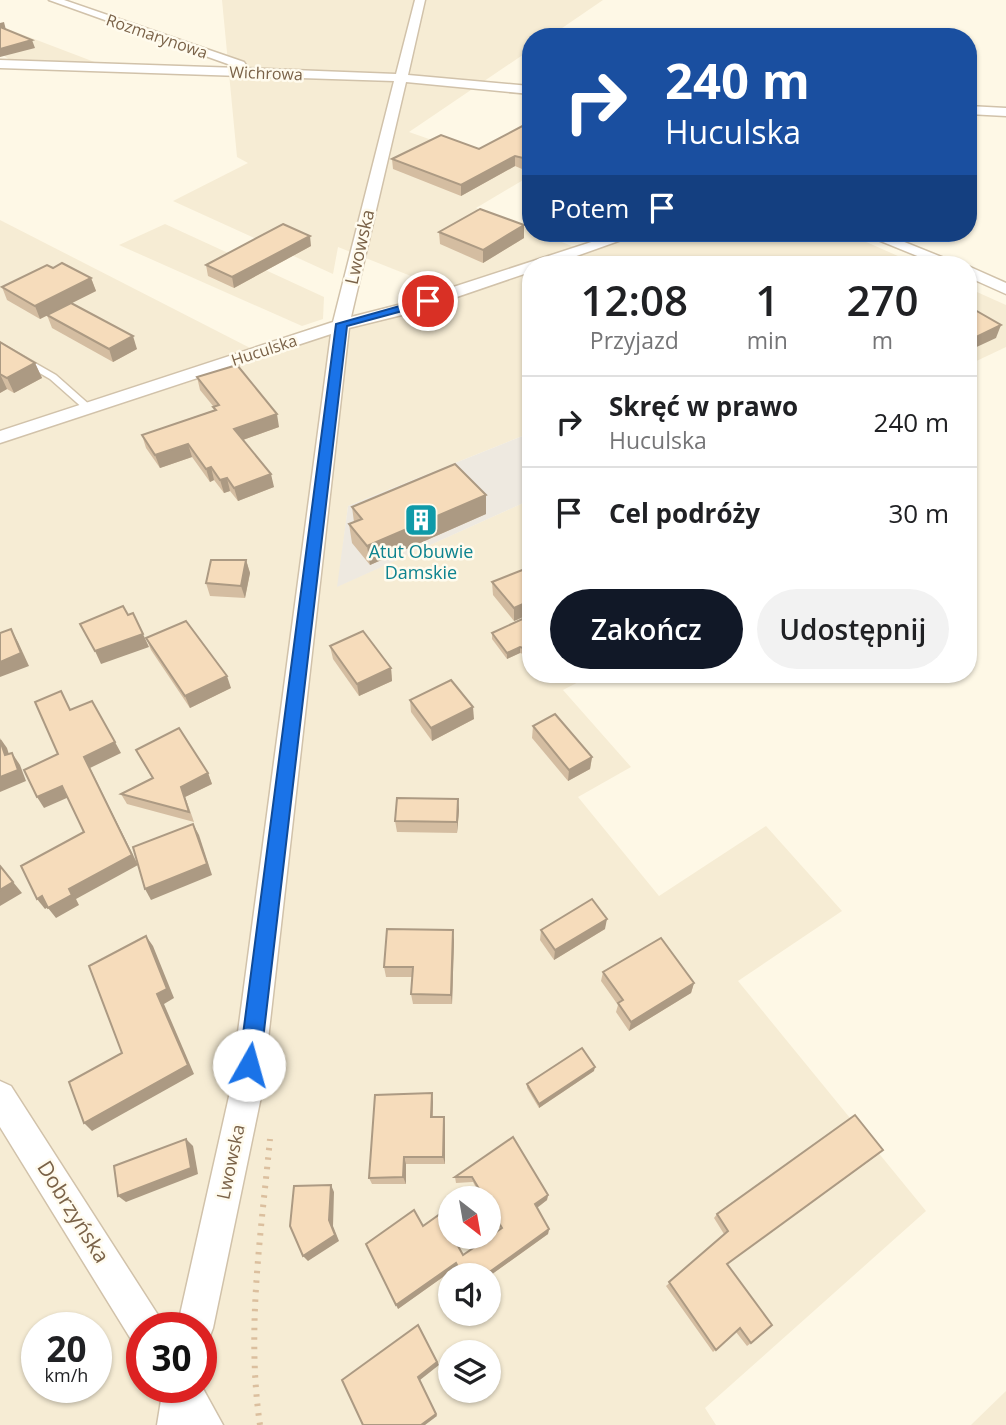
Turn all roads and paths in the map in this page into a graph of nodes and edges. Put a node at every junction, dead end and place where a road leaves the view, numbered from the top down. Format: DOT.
graph roads {
  1 [pos="54,0"];
  2 [pos="420,0"];
  3 [pos="1,64"];
  4 [pos="260,73"];
  5 [pos="400,78"];
  6 [pos="522,89"];
  7 [pos="977,110"];
  8 [pos="1006,112"];
  9 [pos="605,242"];
  10 [pos="893,242"];
  11 [pos="563,256"];
  12 [pos="930,256"];
  13 [pos="522,270"];
  14 [pos="977,275"];
  15 [pos="1006,289"];
  16 [pos="341,324"];
  17 [pos="0,346"];
  18 [pos="88,408"];
  19 [pos="0,437"];
  20 [pos="0,1097"];
  21 [pos="135,1312"];
  22 [pos="198,1312"];
  23 [pos="180,1403"];
  24 [pos="191,1403"];
  25 [pos="255,1410"];
  26 [pos="176,1425"];
  27 [pos="205,1425"];
  28 [pos="260,1425"];
  1 -- 4 [label="street, Rozmarynowa"];
  2 -- 5 [label="street, Lwowska"];
  3 -- 4 [label="street, Wichrowa"];
  4 -- 5 [label="street, Wichrowa"];
  5 -- 6 [label="street, Wichrowa"];
  5 -- 16 [label="street, Lwowska"];
  7 -- 8 [label="street"];
  9 -- 11 [label="street"];
  10 -- 12 [label="street"];
  13 -- 16 [label="street, Huculska"];
  14 -- 15 [label="street"];
  16 -- 18 [label="street, Huculska"];
  16 -- 22 [label="street, Lwowska"];
  17 -- 18 [label="lane"];
  18 -- 19 [label="street, Huculska"];
  20 -- 21 [label="street, Dobrzyńska"];
  23 -- 26 [label="street"];
  24 -- 27 [label="street"];
  25 -- 28 [label="path"];
}
